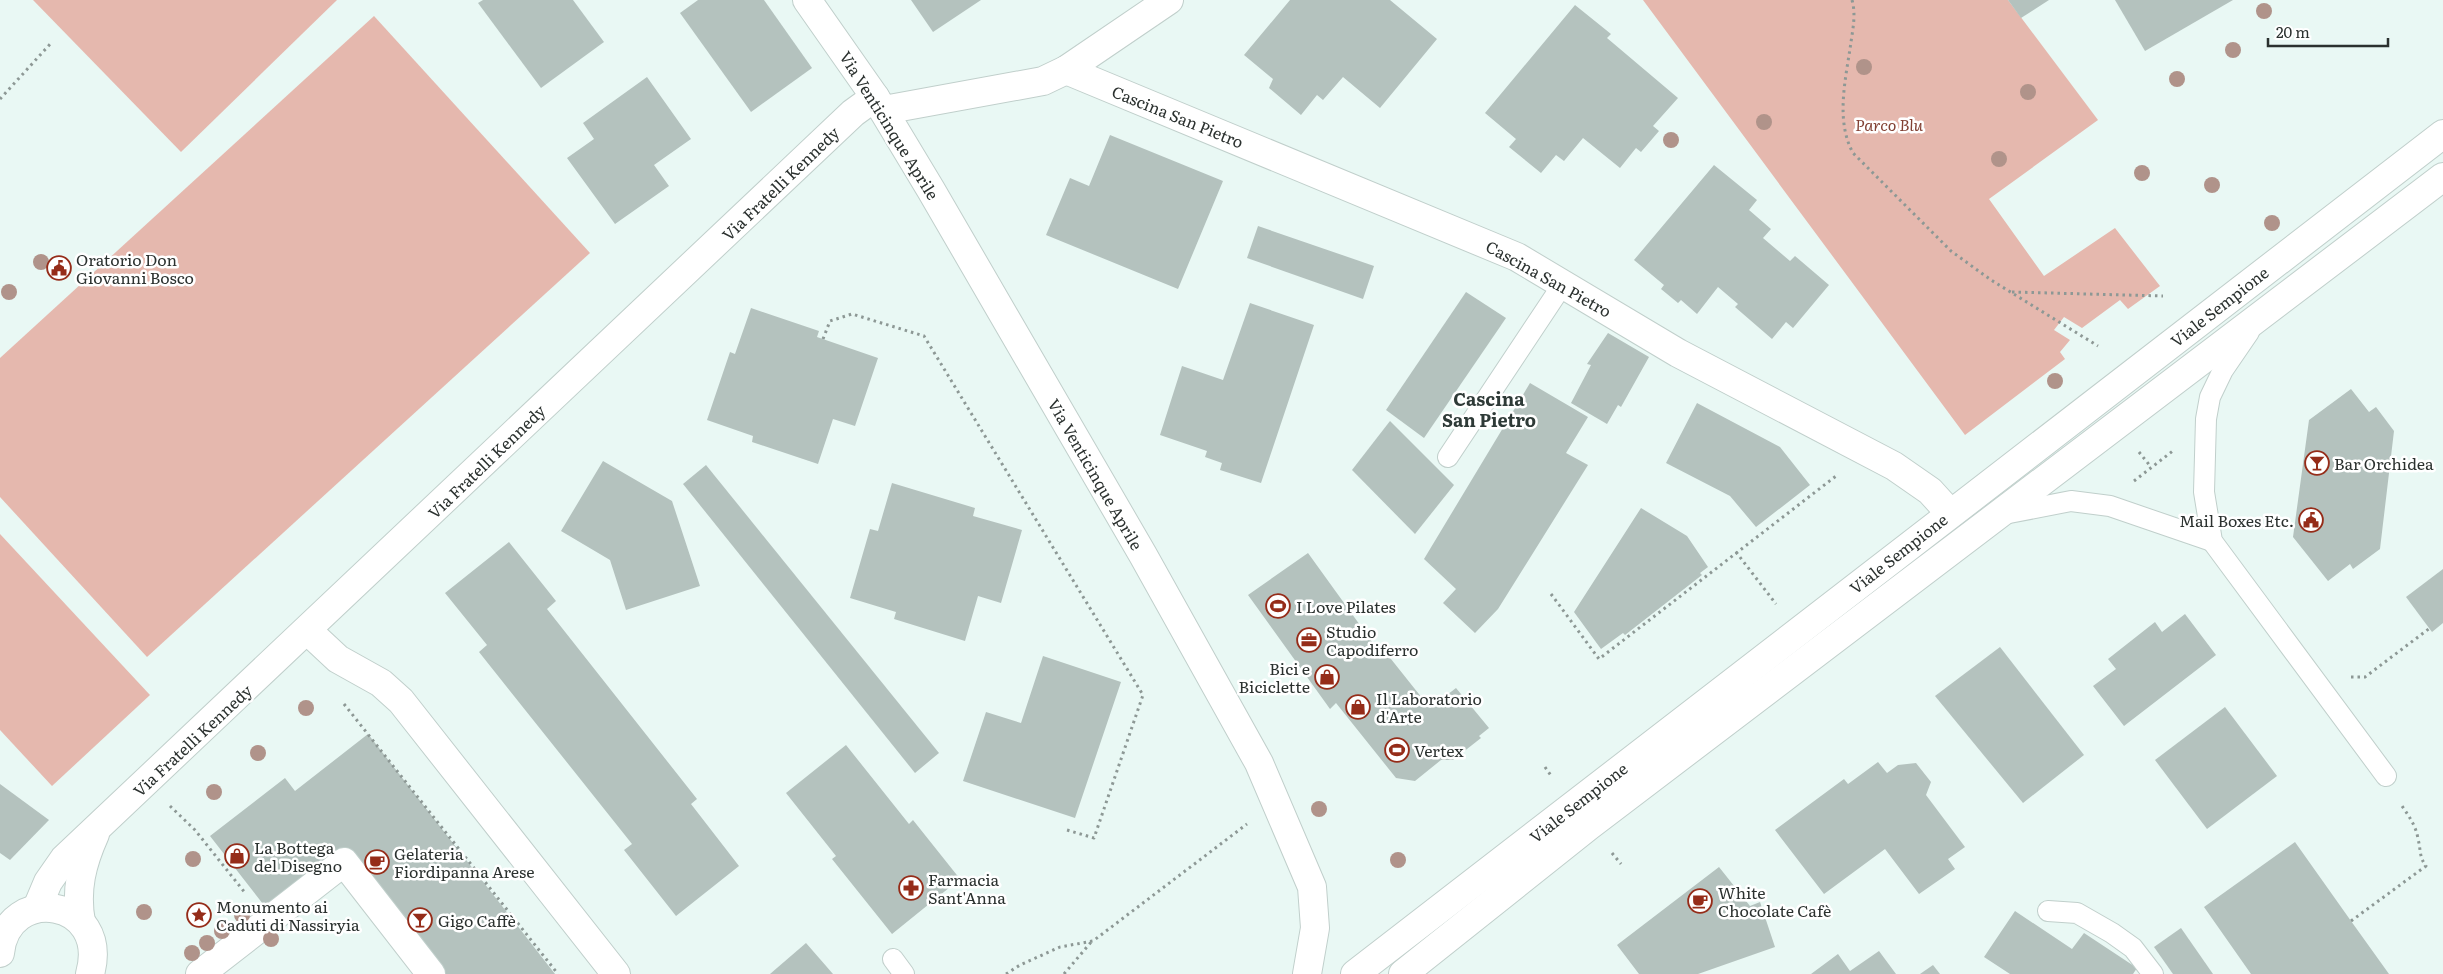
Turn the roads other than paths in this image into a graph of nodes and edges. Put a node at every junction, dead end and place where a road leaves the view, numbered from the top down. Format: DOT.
graph roads {
  1 [pos="807,0"];
  2 [pos="1169,0"];
  3 [pos="1066,70"];
  4 [pos="880,104"];
  5 [pos="2443,134"];
  6 [pos="2443,177"];
  7 [pos="1563,284"];
  8 [pos="2265,310"];
  9 [pos="1448,457"];
  10 [pos="1950,513"];
  11 [pos="1992,519"];
  12 [pos="2212,541"];
  13 [pos="308,631"];
  14 [pos="2386,776"];
  15 [pos="98,828"];
  16 [pos="37,908"];
  17 [pos="2048,911"];
  18 [pos="87,933"];
  19 [pos="0,953"];
  20 [pos="0,959"];
  21 [pos="1406,973"];
  22 [pos="4,974"];
  23 [pos="90,974"];
  24 [pos="107,974"];
  25 [pos="200,974"];
  26 [pos="431,974"];
  27 [pos="616,974"];
  28 [pos="1307,974"];
  29 [pos="1354,974"];
  30 [pos="2153,974"];
  1 -- 4 [label="street, Via Venticinque Aprile"];
  2 -- 3 [label="street"];
  3 -- 4 [label="street"];
  3 -- 7 [label="street, Cascina San Pietro"];
  4 -- 13 [label="street, Via Fratelli Kennedy"];
  4 -- 28 [label="street, Via Venticinque Aprile"];
  5 -- 10 [label="street, Viale Sempione"];
  6 -- 8 [label="street, Viale Sempione"];
  7 -- 9 [label="lane"];
  7 -- 10 [label="street, Cascina San Pietro"];
  8 -- 11 [label="street, Viale Sempione"];
  8 -- 12 [label="lane"];
  10 -- 29 [label="street, Viale Sempione"];
  11 -- 12 [label="lane"];
  11 -- 21 [label="street, Viale Sempione"];
  12 -- 14 [label="lane"];
  13 -- 15 [label="street, Via Fratelli Kennedy"];
  13 -- 27 [label="street"];
  15 -- 16 [label="street, Via Fratelli Kennedy"];
  15 -- 18 [label="street, Via Fratelli Kennedy"];
  16 -- 18 [label="street"];
  16 -- 19 [label="street"];
  17 -- 30 [label="lane"];
  18 -- 23 [label="street"];
  18 -- 24 [label="street"];
  20 -- 22 [label="street"];
  25 -- 26 [label="street"];
}
